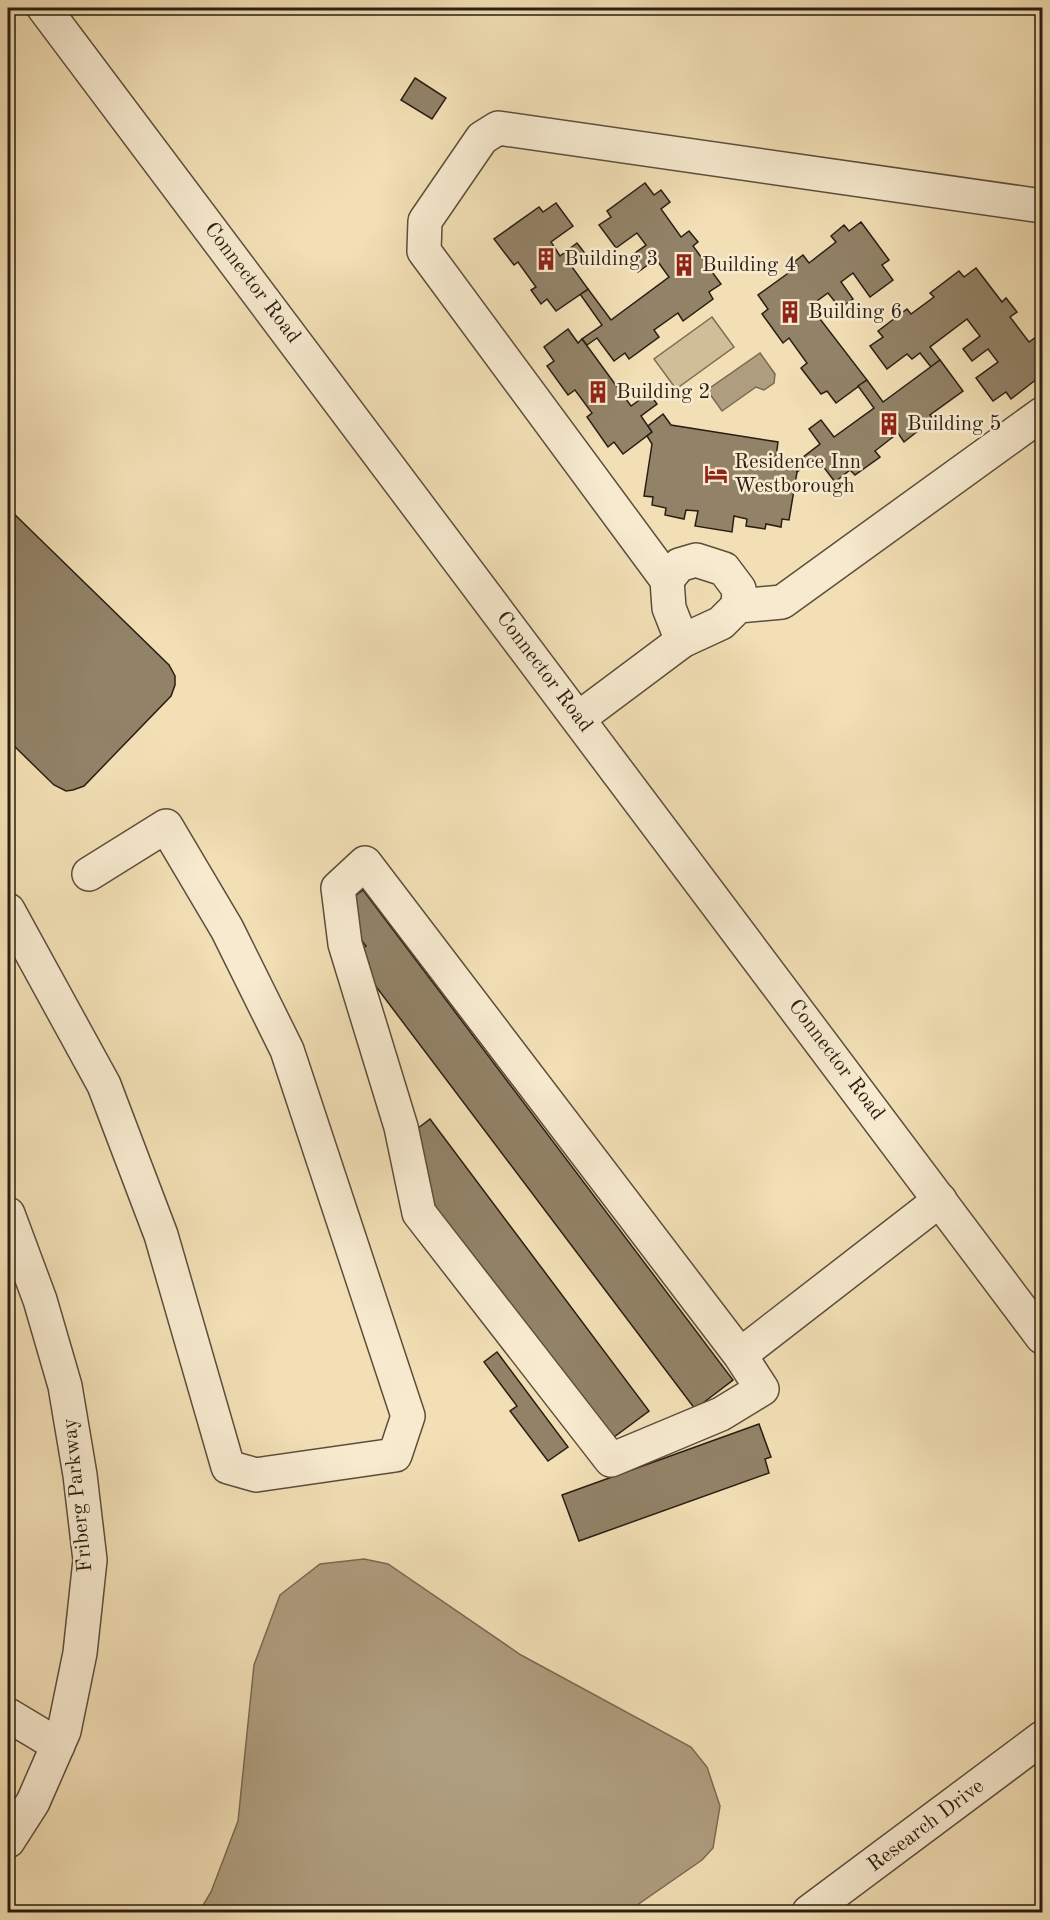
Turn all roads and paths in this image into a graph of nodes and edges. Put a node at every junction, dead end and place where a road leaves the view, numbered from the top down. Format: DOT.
graph roads {
  1 [pos="44,8"];
  2 [pos="1042,206"];
  3 [pos="1042,414"];
  4 [pos="667,580"];
  5 [pos="738,606"];
  6 [pos="682,641"];
  7 [pos="579,718"];
  8 [pos="89,874"];
  9 [pos="8,910"];
  10 [pos="940,1200"];
  11 [pos="8,1214"];
  12 [pos="1042,1337"];
  13 [pos="740,1355"];
  14 [pos="8,1715"];
  15 [pos="1042,1738"];
  16 [pos="58,1745"];
  17 [pos="1042,1761"];
  18 [pos="952,1808"];
  19 [pos="8,1841"];
  20 [pos="809,1912"];
  1 -- 7 [label="street, Connector Road"];
  2 -- 4 [label="street"];
  3 -- 5 [label="street"];
  4 -- 5 [label="street"];
  4 -- 6 [label="street"];
  5 -- 6 [label="street"];
  6 -- 7 [label="street"];
  7 -- 10 [label="street, Connector Road"];
  8 -- 9 [label="street"];
  10 -- 12 [label="street, Connector Road"];
  10 -- 13 [label="street"];
  11 -- 16 [label="street, Friberg Parkway"];
  13 -- 13 [label="street"];
  14 -- 16 [label="street"];
  15 -- 18 [label="street, Research Drive"];
  16 -- 19 [label="street, Friberg Parkway"];
  17 -- 18 [label="street"];
  18 -- 20 [label="street, Research Drive"];
}
